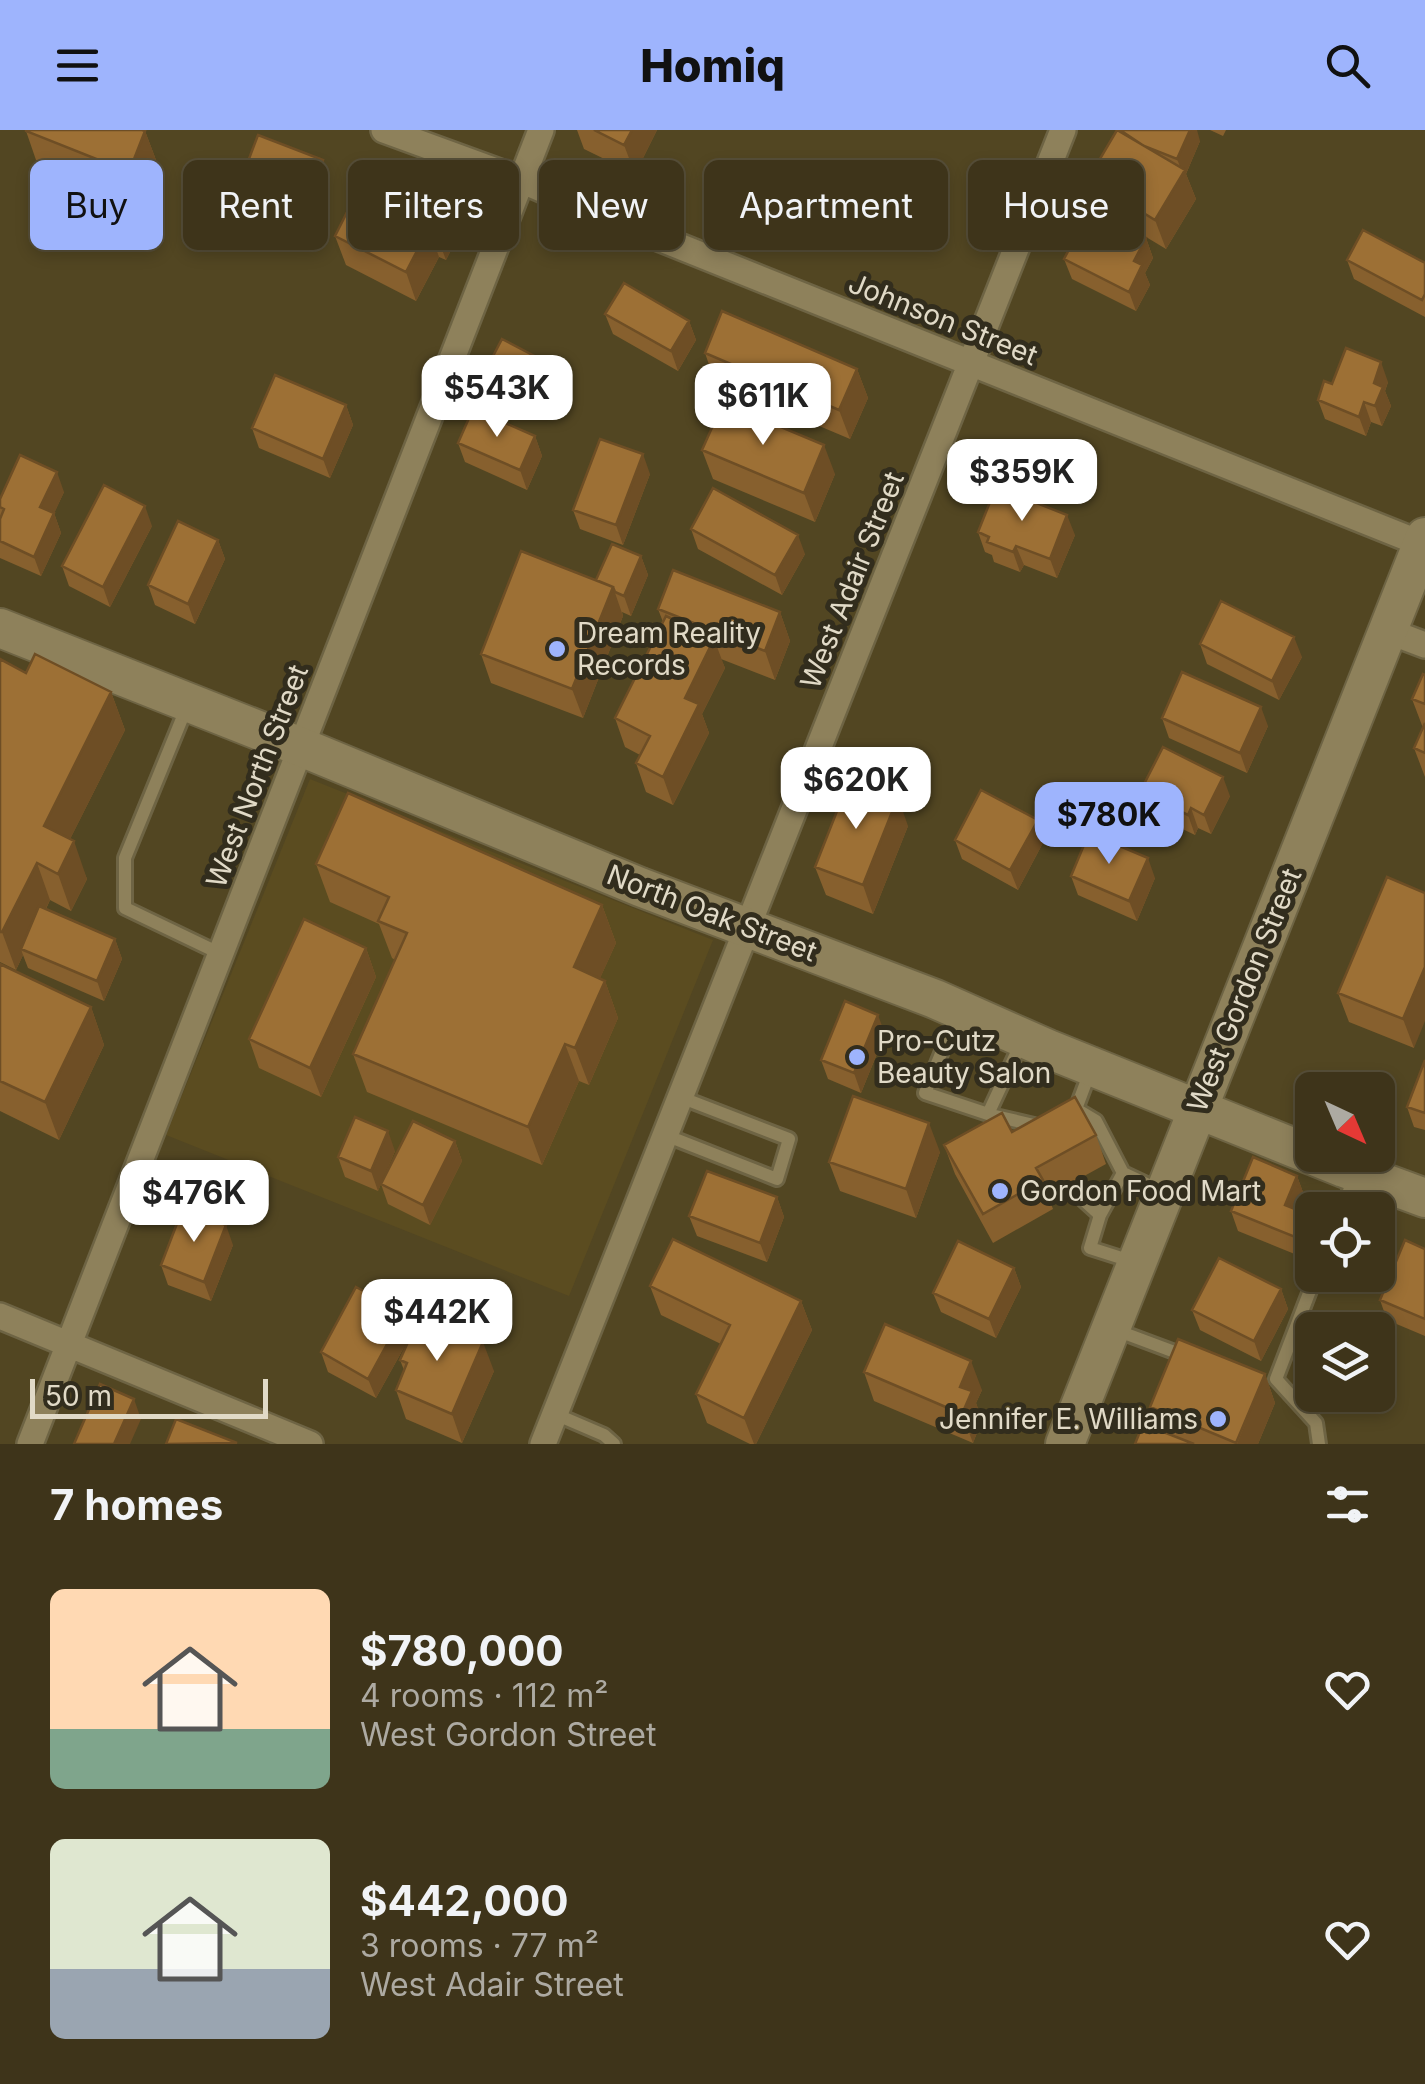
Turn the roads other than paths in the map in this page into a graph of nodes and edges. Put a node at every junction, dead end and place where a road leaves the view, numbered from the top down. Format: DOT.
graph roads {
  1 [pos="384,130"];
  2 [pos="541,130"];
  3 [pos="1063,130"];
  4 [pos="522,180"];
  5 [pos="970,362"];
  6 [pos="1424,540"];
  7 [pos="0,628"];
  8 [pos="1388,631"];
  9 [pos="1425,645"];
  10 [pos="188,702"];
  11 [pos="301,746"];
  12 [pos="746,927"];
  13 [pos="220,954"];
  14 [pos="959,1010"];
  15 [pos="1024,1038"];
  16 [pos="1092,1066"];
  17 [pos="680,1096"];
  18 [pos="1196,1108"];
  19 [pos="1076,1109"];
  20 [pos="988,1114"];
  21 [pos="1062,1114"];
  22 [pos="665,1135"];
  23 [pos="1046,1147"];
  24 [pos="1123,1173"];
  25 [pos="1356,1173"];
  26 [pos="1067,1186"];
  27 [pos="1163,1192"];
  28 [pos="1349,1192"];
  29 [pos="1425,1198"];
  30 [pos="1100,1215"];
  31 [pos="1135,1263"];
  32 [pos="1309,1292"];
  33 [pos="0,1316"];
  34 [pos="1110,1328"];
  35 [pos="69,1344"];
  36 [pos="1194,1360"];
  37 [pos="1261,1379"];
  38 [pos="1276,1379"];
  39 [pos="555,1414"];
  40 [pos="30,1444"];
  41 [pos="310,1444"];
  42 [pos="543,1444"];
  43 [pos="614,1444"];
  44 [pos="1064,1444"];
  45 [pos="1319,1444"];
  1 -- 4 [label="street, Johnson Street"];
  2 -- 4 [label="street, West North Street"];
  3 -- 5 [label="street, West Adair Street"];
  4 -- 5 [label="street, Johnson Street"];
  4 -- 11 [label="street, West North Street"];
  5 -- 6 [label="street, Johnson Street"];
  5 -- 12 [label="street, West Adair Street"];
  6 -- 8 [label="main road, West Gordon Street"];
  7 -- 10 [label="main road, North Oak Street"];
  8 -- 9 [label="street"];
  8 -- 18 [label="main road, West Gordon Street"];
  10 -- 11 [label="main road, North Oak Street"];
  10 -- 13 [label="lane"];
  11 -- 12 [label="main road, North Oak Street"];
  11 -- 13 [label="street, West North Street"];
  12 -- 14 [label="main road, North Oak Street"];
  12 -- 17 [label="street, West Adair Street"];
  13 -- 35 [label="street, West North Street"];
  14 -- 15 [label="main road, North Oak Street"];
  14 -- 20 [label="lane"];
  15 -- 16 [label="main road, North Oak Street"];
  15 -- 20 [label="lane"];
  16 -- 18 [label="main road, North Oak Street"];
  16 -- 19 [label="lane"];
  17 -- 22 [label="street, West Adair Street"];
  17 -- 22 [label="lane"];
  18 -- 25 [label="main road, North Oak Street"];
  18 -- 27 [label="main road, West Gordon Street"];
  19 -- 21 [label="lane"];
  19 -- 24 [label="lane"];
  20 -- 23 [label="lane"];
  22 -- 39 [label="street, West Adair Street"];
  24 -- 27 [label="lane"];
  24 -- 30 [label="lane"];
  25 -- 28 [label="lane"];
  25 -- 29 [label="main road, North Oak Street"];
  26 -- 30 [label="lane"];
  27 -- 31 [label="main road, West Gordon Street"];
  30 -- 31 [label="lane"];
  31 -- 34 [label="main road, West Gordon Street"];
  32 -- 38 [label="lane"];
  33 -- 35 [label="street"];
  34 -- 36 [label="lane"];
  34 -- 44 [label="main road, West Gordon Street"];
  35 -- 40 [label="street, West North Street"];
  35 -- 41 [label="street"];
  37 -- 38 [label="lane"];
  38 -- 45 [label="lane"];
  39 -- 42 [label="street, West Adair Street"];
  39 -- 43 [label="lane"];
}
